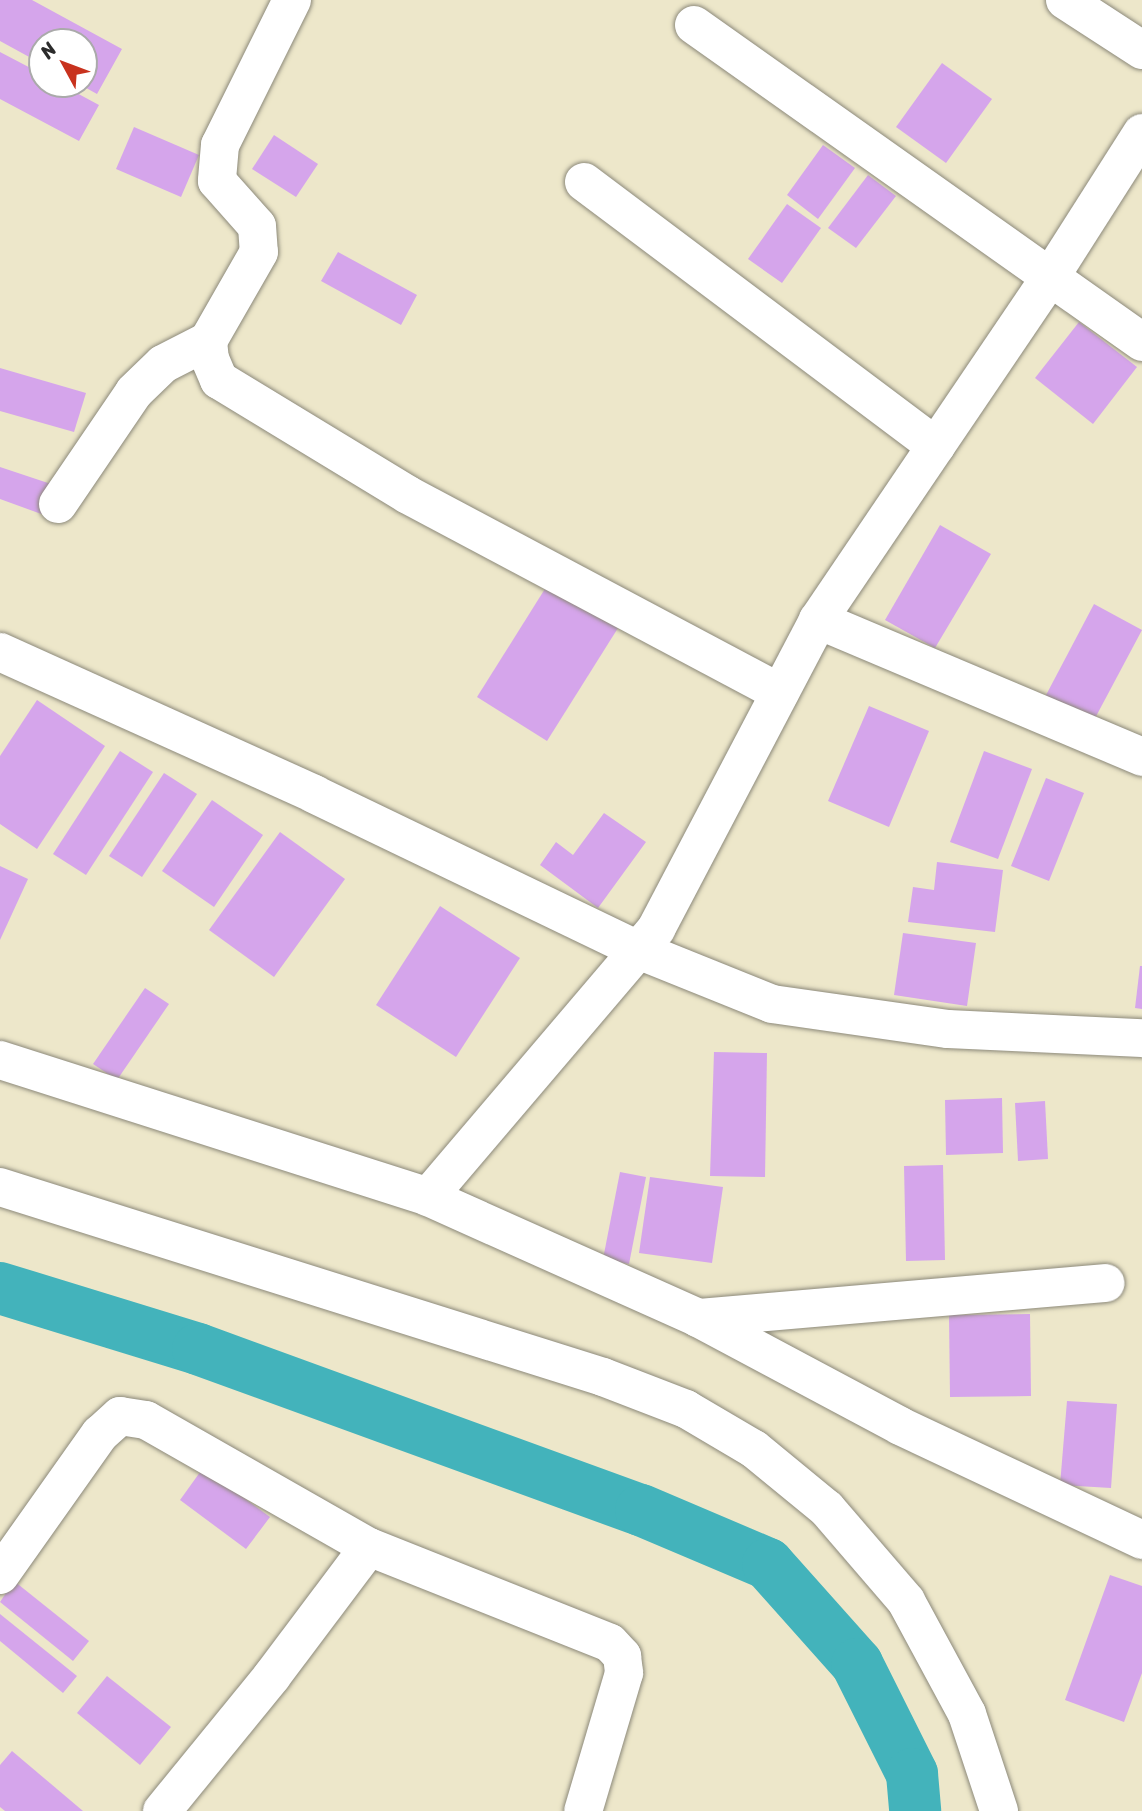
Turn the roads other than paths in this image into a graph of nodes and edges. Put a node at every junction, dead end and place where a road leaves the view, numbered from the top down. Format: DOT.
graph roads {
  1 [pos="292,0"];
  2 [pos="1065,0"];
  3 [pos="694,26"];
  4 [pos="1142,50"];
  5 [pos="1142,133"];
  6 [pos="584,182"];
  7 [pos="1049,279"];
  8 [pos="208,341"];
  9 [pos="1142,342"];
  10 [pos="936,446"];
  11 [pos="58,505"];
  12 [pos="818,620"];
  13 [pos="0,652"];
  14 [pos="780,693"];
  15 [pos="1142,757"];
  16 [pos="638,950"];
  17 [pos="1142,1038"];
  18 [pos="0,1060"];
  19 [pos="0,1187"];
  20 [pos="428,1197"];
  21 [pos="1106,1283"];
  22 [pos="698,1318"];
  23 [pos="1142,1539"];
  24 [pos="369,1547"];
  25 [pos="0,1574"];
  26 [pos="162,1811"];
  27 [pos="583,1811"];
  28 [pos="999,1811"];
  1 -- 8 [label="street"];
  2 -- 4 [label="street"];
  3 -- 7 [label="street"];
  5 -- 7 [label="street"];
  6 -- 10 [label="street"];
  7 -- 9 [label="street"];
  7 -- 10 [label="street"];
  8 -- 11 [label="street"];
  8 -- 14 [label="street"];
  10 -- 12 [label="street"];
  12 -- 14 [label="street"];
  12 -- 15 [label="street"];
  13 -- 16 [label="street"];
  14 -- 16 [label="street"];
  16 -- 17 [label="street"];
  16 -- 20 [label="street"];
  18 -- 20 [label="street"];
  19 -- 28 [label="street"];
  20 -- 22 [label="street"];
  21 -- 22 [label="street"];
  22 -- 23 [label="street"];
  24 -- 25 [label="street"];
  24 -- 26 [label="street"];
  24 -- 27 [label="street"];
}
